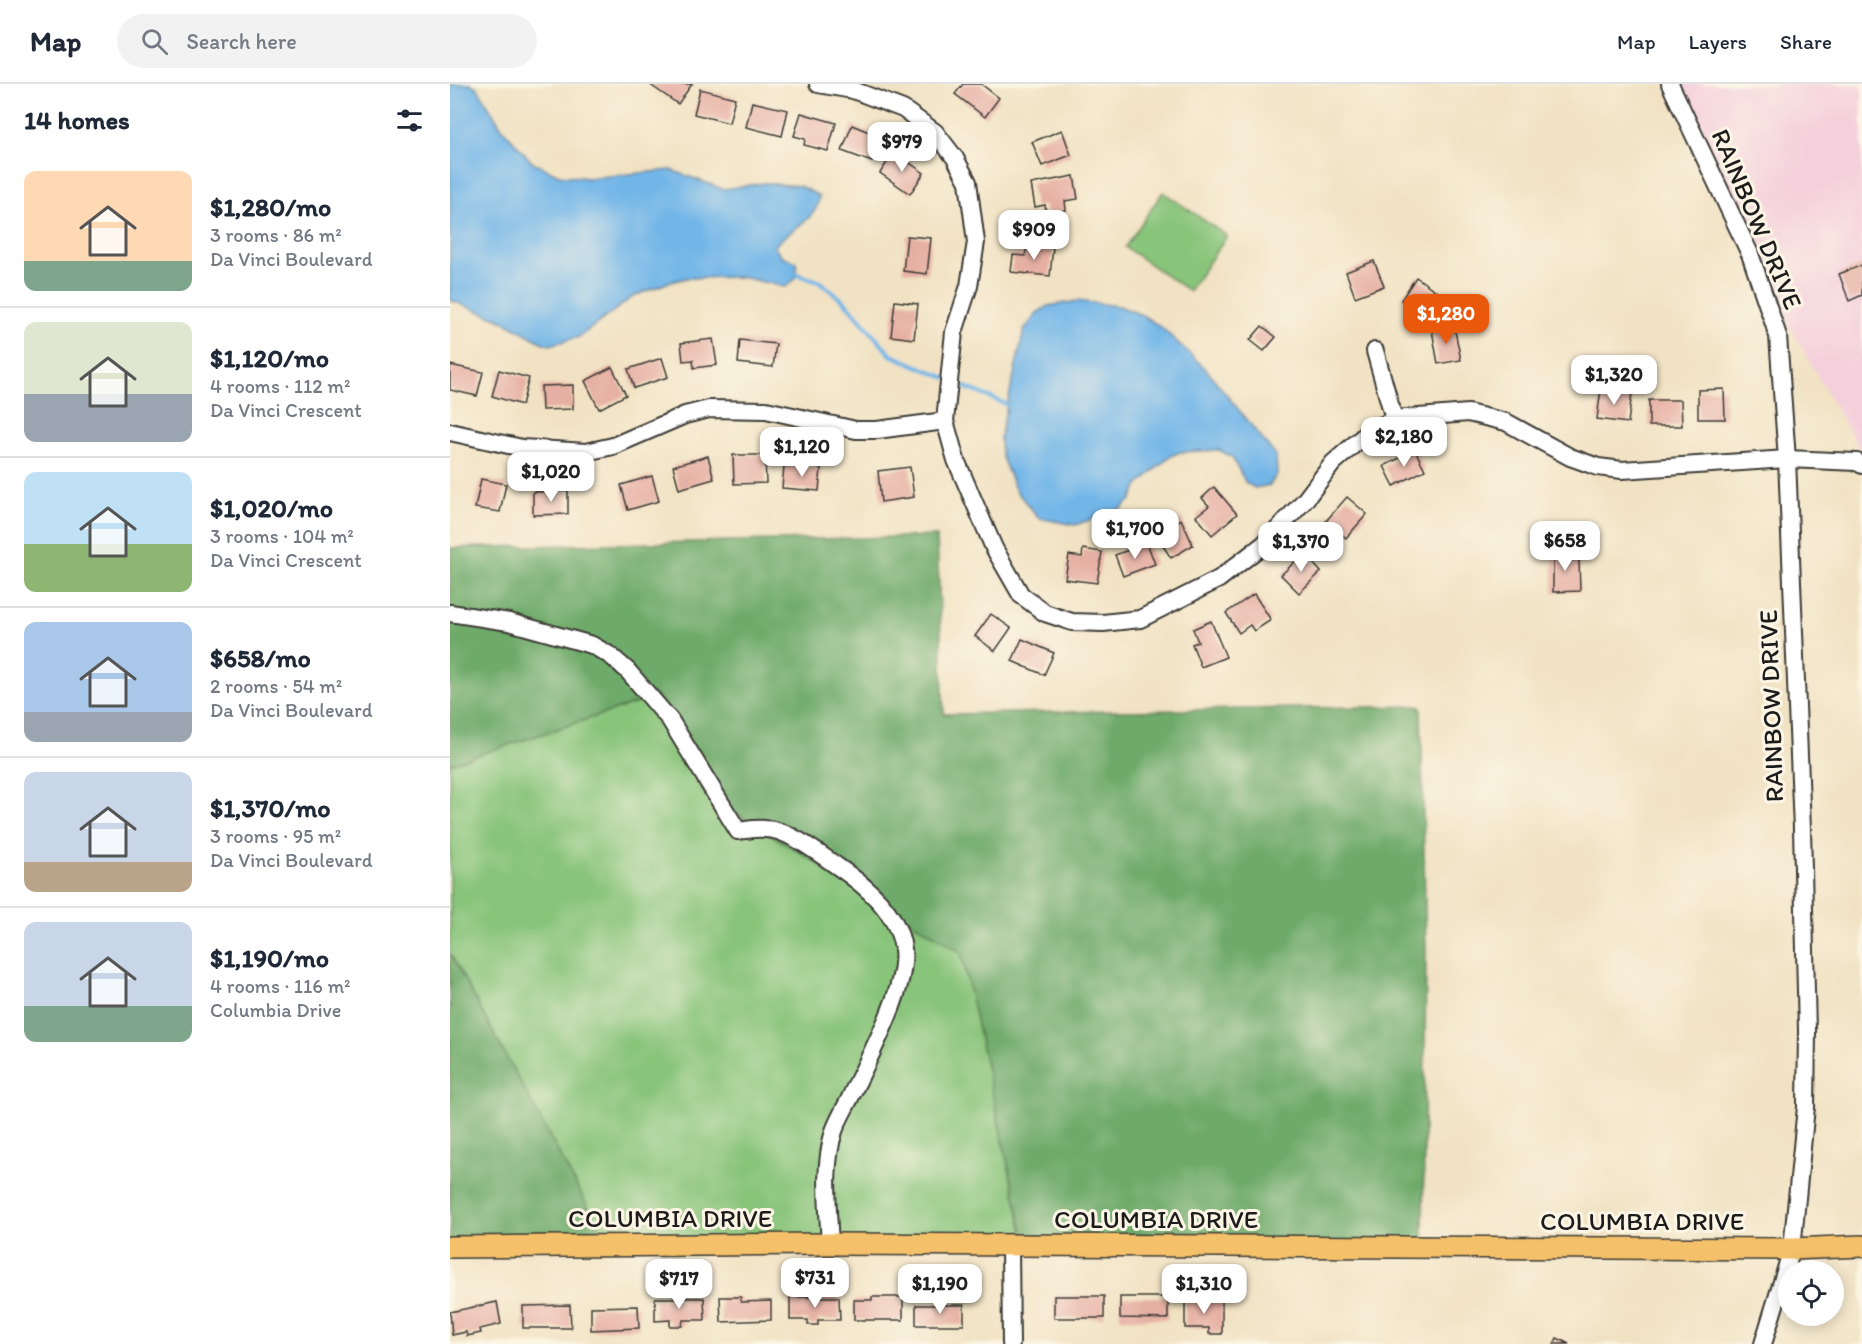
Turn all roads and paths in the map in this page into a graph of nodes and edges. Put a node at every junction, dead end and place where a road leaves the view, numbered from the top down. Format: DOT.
graph roads {
  1 [pos="818,84"];
  2 [pos="1670,84"];
  3 [pos="1375,351"];
  4 [pos="1394,419"];
  5 [pos="945,421"];
  6 [pos="450,432"];
  7 [pos="1787,459"];
  8 [pos="1862,465"];
  9 [pos="450,613"];
  10 [pos="830,1244"];
  11 [pos="1010,1246"];
  12 [pos="1862,1246"];
  13 [pos="450,1247"];
  14 [pos="1792,1249"];
  15 [pos="1011,1344"];
  16 [pos="1763,1344"];
  1 -- 5 [label="street"];
  2 -- 7 [label="street, RAINBOW DRIVE"];
  3 -- 4 [label="street"];
  4 -- 5 [label="street"];
  4 -- 7 [label="street"];
  5 -- 6 [label="street"];
  7 -- 8 [label="street"];
  7 -- 14 [label="street, RAINBOW DRIVE"];
  9 -- 10 [label="street"];
  10 -- 11 [label="main road, COLUMBIA DRIVE"];
  10 -- 13 [label="main road, COLUMBIA DRIVE"];
  11 -- 14 [label="main road, COLUMBIA DRIVE"];
  11 -- 15 [label="street"];
  12 -- 14 [label="main road, COLUMBIA DRIVE"];
  14 -- 16 [label="street, RAINBOW DRIVE"];
}
